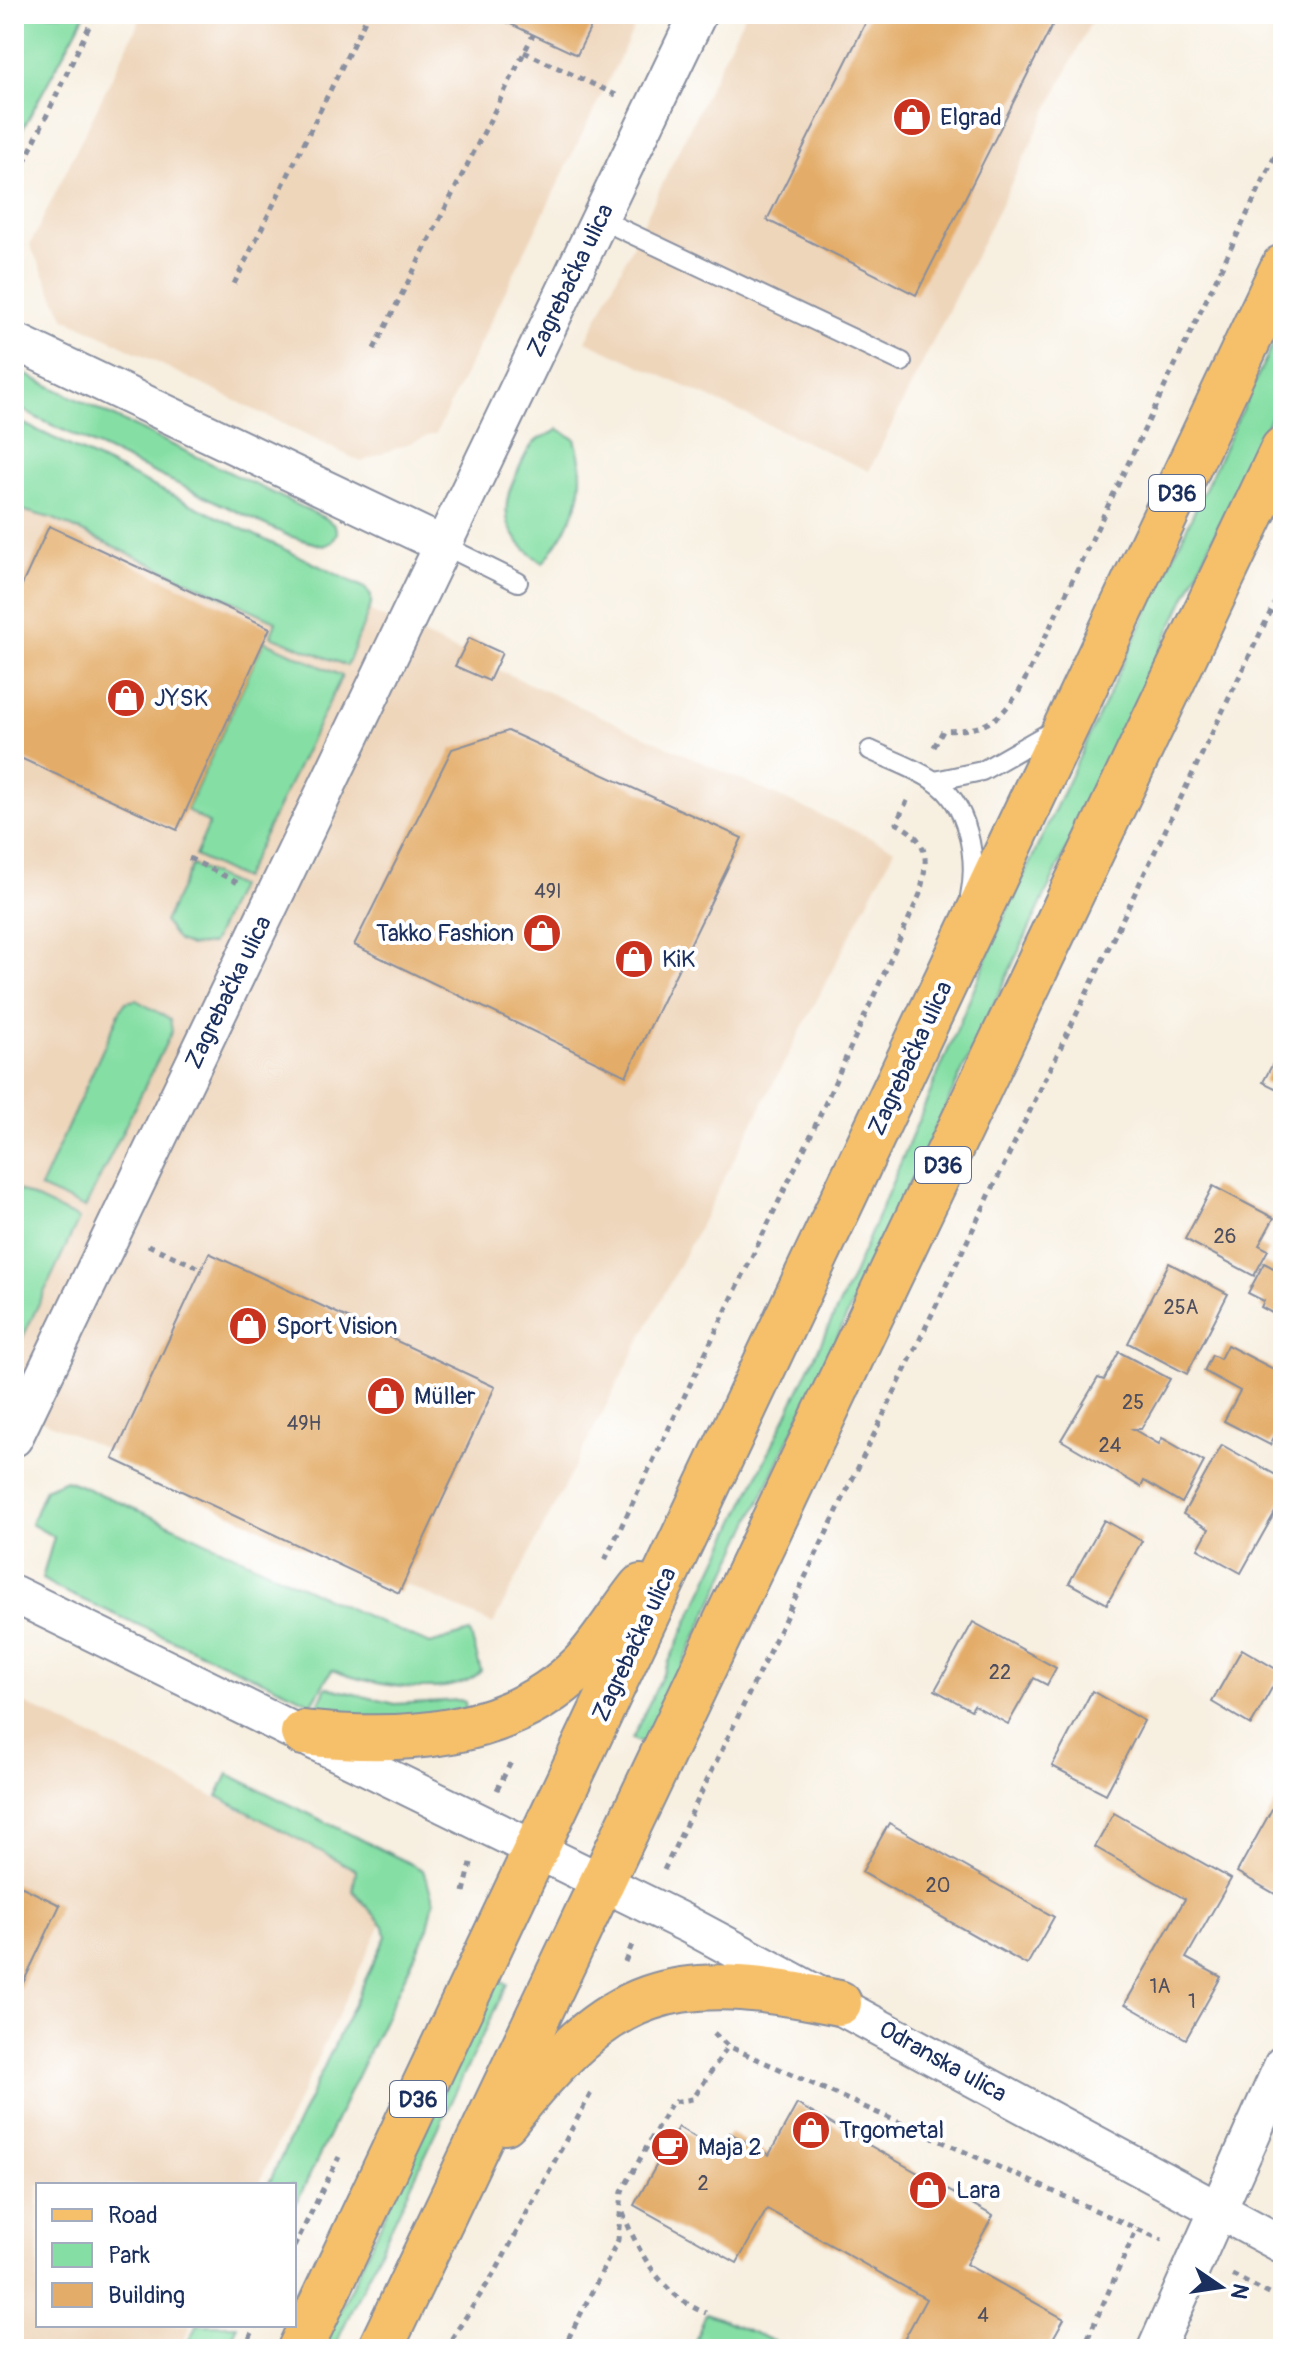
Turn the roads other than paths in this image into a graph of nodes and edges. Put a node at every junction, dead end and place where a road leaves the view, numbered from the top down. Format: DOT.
graph roads {
  1 [pos="698,14"];
  2 [pos="600,219"];
  3 [pos="1283,267"];
  4 [pos="14,341"];
  5 [pos="902,362"];
  6 [pos="1283,449"];
  7 [pos="443,545"];
  8 [pos="518,582"];
  9 [pos="1071,718"];
  10 [pos="870,750"];
  11 [pos="928,778"];
  12 [pos="959,954"];
  13 [pos="14,1438"];
  14 [pos="686,1533"];
  15 [pos="14,1594"];
  16 [pos="303,1733"];
  17 [pos="537,1849"];
  18 [pos="601,1881"];
  19 [pos="839,2003"];
  20 [pos="1283,2064"];
  21 [pos="470,2159"];
  22 [pos="1218,2210"];
  23 [pos="1283,2245"];
  24 [pos="300,2349"];
  25 [pos="380,2349"];
  26 [pos="1156,2349"];
  1 -- 2 [label="street, Zagrebačka ulica"];
  2 -- 5 [label="lane"];
  2 -- 7 [label="street, Zagrebačka ulica"];
  3 -- 9 [label="main road, Zagrebačka ulica / D36"];
  4 -- 7 [label="street"];
  6 -- 18 [label="main road, D36"];
  7 -- 8 [label="lane"];
  7 -- 13 [label="street, Zagrebačka ulica"];
  9 -- 11 [label="lane"];
  9 -- 12 [label="main road, Zagrebačka ulica / D36"];
  10 -- 11 [label="lane"];
  11 -- 12 [label="lane"];
  12 -- 14 [label="main road, Zagrebačka ulica / D36"];
  14 -- 16 [label="main road"];
  14 -- 17 [label="main road, Zagrebačka ulica / D36"];
  15 -- 16 [label="street"];
  16 -- 17 [label="street"];
  17 -- 18 [label="street"];
  17 -- 24 [label="main road, Zagrebačka ulica / D36"];
  18 -- 19 [label="street, Odranska ulica"];
  18 -- 21 [label="main road, D36"];
  19 -- 21 [label="main road"];
  19 -- 22 [label="street, Odranska ulica"];
  20 -- 22 [label="street"];
  21 -- 25 [label="main road, D36"];
  22 -- 23 [label="street, Odranska ulica"];
  22 -- 26 [label="street"];
}
